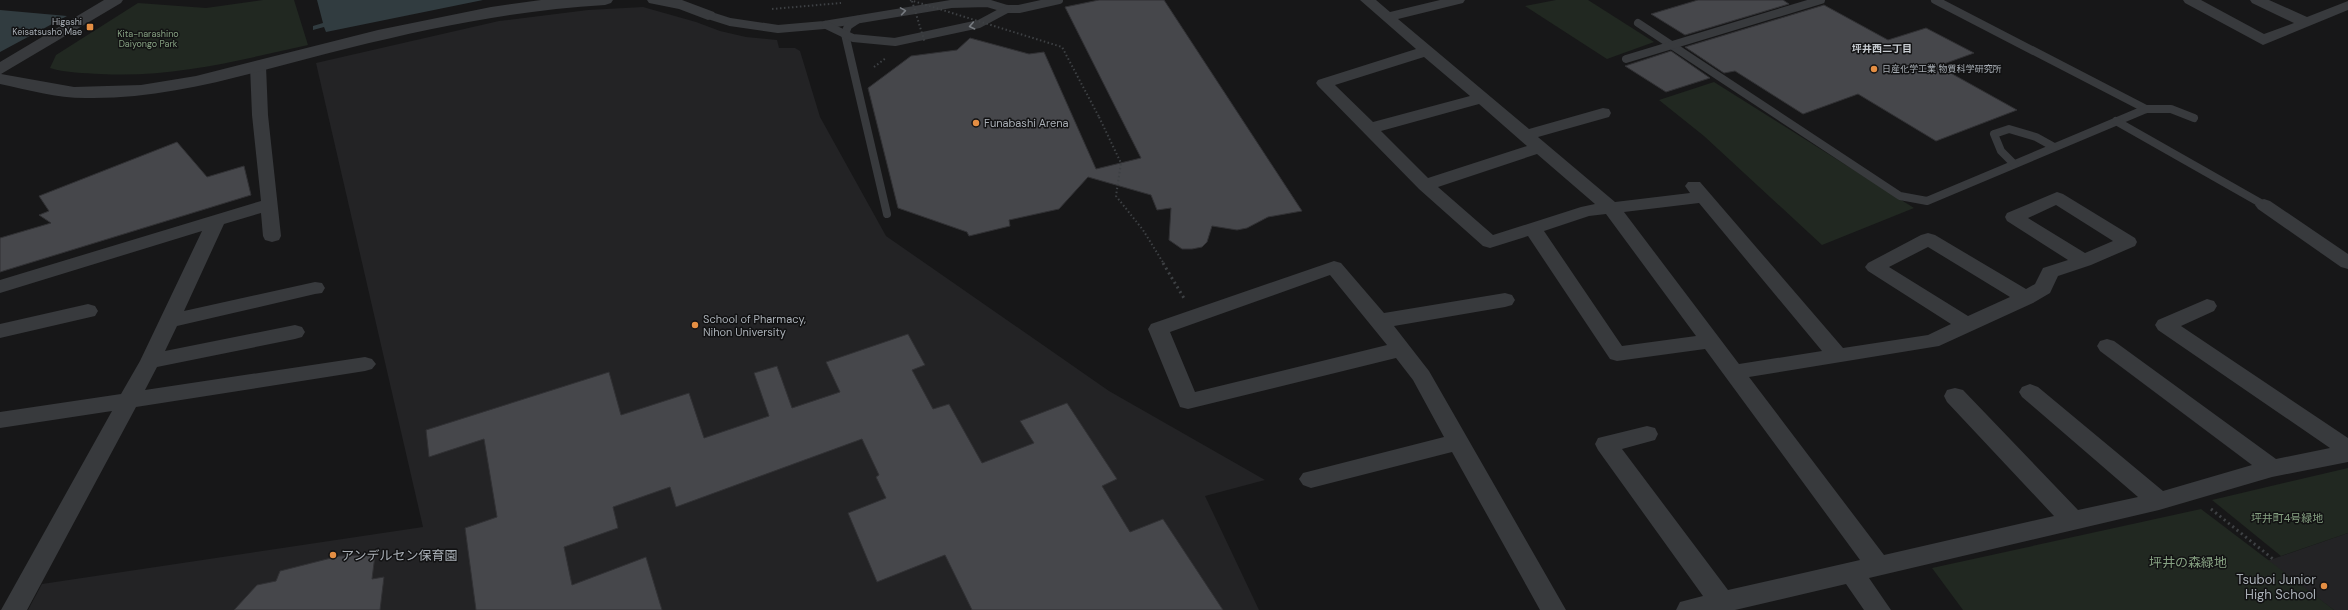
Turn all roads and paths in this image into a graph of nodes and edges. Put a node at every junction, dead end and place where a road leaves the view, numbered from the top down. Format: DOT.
graph roads {
  1 [pos="115,0"];
  2 [pos="605,0"];
  3 [pos="655,0"];
  4 [pos="911,0"];
  5 [pos="1060,0"];
  6 [pos="1367,0"];
  7 [pos="1458,0"];
  8 [pos="1821,0"];
  9 [pos="1935,0"];
  10 [pos="2190,0"];
  11 [pos="2257,0"];
  12 [pos="827,4"];
  13 [pos="2348,5"];
  14 [pos="767,10"];
  15 [pos="1007,10"];
  16 [pos="708,14"];
  17 [pos="1387,17"];
  18 [pos="864,18"];
  19 [pos="1638,23"];
  20 [pos="2307,23"];
  21 [pos="824,25"];
  22 [pos="845,34"];
  23 [pos="925,43"];
  24 [pos="1668,45"];
  25 [pos="1427,51"];
  26 [pos="1626,59"];
  27 [pos="258,66"];
  28 [pos="0,68"];
  29 [pos="0,79"];
  30 [pos="1483,98"];
  31 [pos="2146,109"];
  32 [pos="1603,113"];
  33 [pos="2194,118"];
  34 [pos="2116,121"];
  35 [pos="1370,128"];
  36 [pos="1534,141"];
  37 [pos="2054,147"];
  38 [pos="2014,164"];
  39 [pos="1425,184"];
  40 [pos="270,204"];
  41 [pos="2264,205"];
  42 [pos="1612,209"];
  43 [pos="886,214"];
  44 [pos="216,222"];
  45 [pos="1533,228"];
  46 [pos="272,236"];
  47 [pos="2084,262"];
  48 [pos="2348,262"];
  49 [pos="315,288"];
  50 [pos="1,289"];
  51 [pos="2026,298"];
  52 [pos="1505,300"];
  53 [pos="2207,306"];
  54 [pos="88,311"];
  55 [pos="1195,316"];
  56 [pos="169,321"];
  57 [pos="1380,322"];
  58 [pos="1967,325"];
  59 [pos="0,331"];
  60 [pos="295,332"];
  61 [pos="1709,341"];
  62 [pos="2107,346"];
  63 [pos="1402,349"];
  64 [pos="1838,356"];
  65 [pos="150,361"];
  66 [pos="365,364"];
  67 [pos="1733,372"];
  68 [pos="2030,392"];
  69 [pos="1955,396"];
  70 [pos="128,400"];
  71 [pos="0,420"];
  72 [pos="1647,434"];
  73 [pos="1457,442"];
  74 [pos="2348,449"];
  75 [pos="2348,453"];
  76 [pos="2272,468"];
  77 [pos="1311,479"];
  78 [pos="2159,501"];
  79 [pos="2207,506"];
  80 [pos="2074,521"];
  81 [pos="2273,559"];
  82 [pos="1879,567"];
  83 [pos="1851,572"];
  84 [pos="1722,602"];
  85 [pos="14,610"];
  86 [pos="1553,610"];
  87 [pos="1689,610"];
  88 [pos="1878,610"];
  1 -- 28 [label="street"];
  2 -- 27 [label="street"];
  3 -- 16 [label="street"];
  4 -- 23 [label="path, bridge"];
  4 -- 55 [label="path, bridge"];
  5 -- 15 [label="lane"];
  6 -- 17 [label="street"];
  7 -- 17 [label="street"];
  8 -- 24 [label="lane"];
  9 -- 31 [label="lane"];
  10 -- 20 [label="street"];
  11 -- 20 [label="street"];
  12 -- 14 [label="path"];
  13 -- 20 [label="street"];
  18 -- 15 [label="lane, one-way"];
  15 -- 22 [label="lane, one-way"];
  16 -- 21 [label="lane"];
  17 -- 25 [label="street"];
  18 -- 21 [label="lane"];
  18 -- 22 [label="lane"];
  19 -- 24 [label="lane"];
  21 -- 22 [label="lane"];
  22 -- 43 [label="lane"];
  24 -- 26 [label="lane"];
  24 -- 38 [label="lane"];
  25 -- 30 [label="street"];
  25 -- 35 [label="street"];
  27 -- 29 [label="street"];
  27 -- 40 [label="street"];
  30 -- 35 [label="street"];
  30 -- 36 [label="street"];
  31 -- 33 [label="lane"];
  31 -- 34 [label="lane"];
  32 -- 36 [label="street"];
  34 -- 37 [label="lane"];
  34 -- 41 [label="lane"];
  35 -- 39 [label="street"];
  36 -- 39 [label="street"];
  36 -- 42 [label="street"];
  37 -- 38 [label="lane"];
  37 -- 38 [label="lane"];
  39 -- 45 [label="street"];
  40 -- 44 [label="street"];
  40 -- 46 [label="street"];
  41 -- 48 [label="street"];
  42 -- 45 [label="street"];
  42 -- 61 [label="street"];
  42 -- 64 [label="street"];
  44 -- 50 [label="street"];
  44 -- 56 [label="street"];
  45 -- 61 [label="street"];
  47 -- 47 [label="street"];
  47 -- 51 [label="street"];
  49 -- 56 [label="street"];
  51 -- 58 [label="street"];
  51 -- 58 [label="street"];
  52 -- 57 [label="street"];
  53 -- 74 [label="street"];
  54 -- 59 [label="street"];
  55 -- 57 [label="street"];
  55 -- 63 [label="street"];
  56 -- 65 [label="street"];
  57 -- 63 [label="street"];
  58 -- 64 [label="street"];
  60 -- 65 [label="street"];
  61 -- 67 [label="street"];
  62 -- 76 [label="street"];
  63 -- 73 [label="street"];
  64 -- 67 [label="street"];
  65 -- 70 [label="street"];
  66 -- 70 [label="street"];
  67 -- 82 [label="street"];
  68 -- 78 [label="street"];
  69 -- 80 [label="street"];
  70 -- 71 [label="street"];
  70 -- 85 [label="street"];
  72 -- 84 [label="street"];
  73 -- 77 [label="street"];
  73 -- 86 [label="street"];
  75 -- 76 [label="street"];
  76 -- 78 [label="street"];
  78 -- 80 [label="street"];
  79 -- 81 [label="path"];
  80 -- 82 [label="street"];
  82 -- 83 [label="street"];
  83 -- 84 [label="street"];
  83 -- 88 [label="street"];
  84 -- 87 [label="street"];
}
